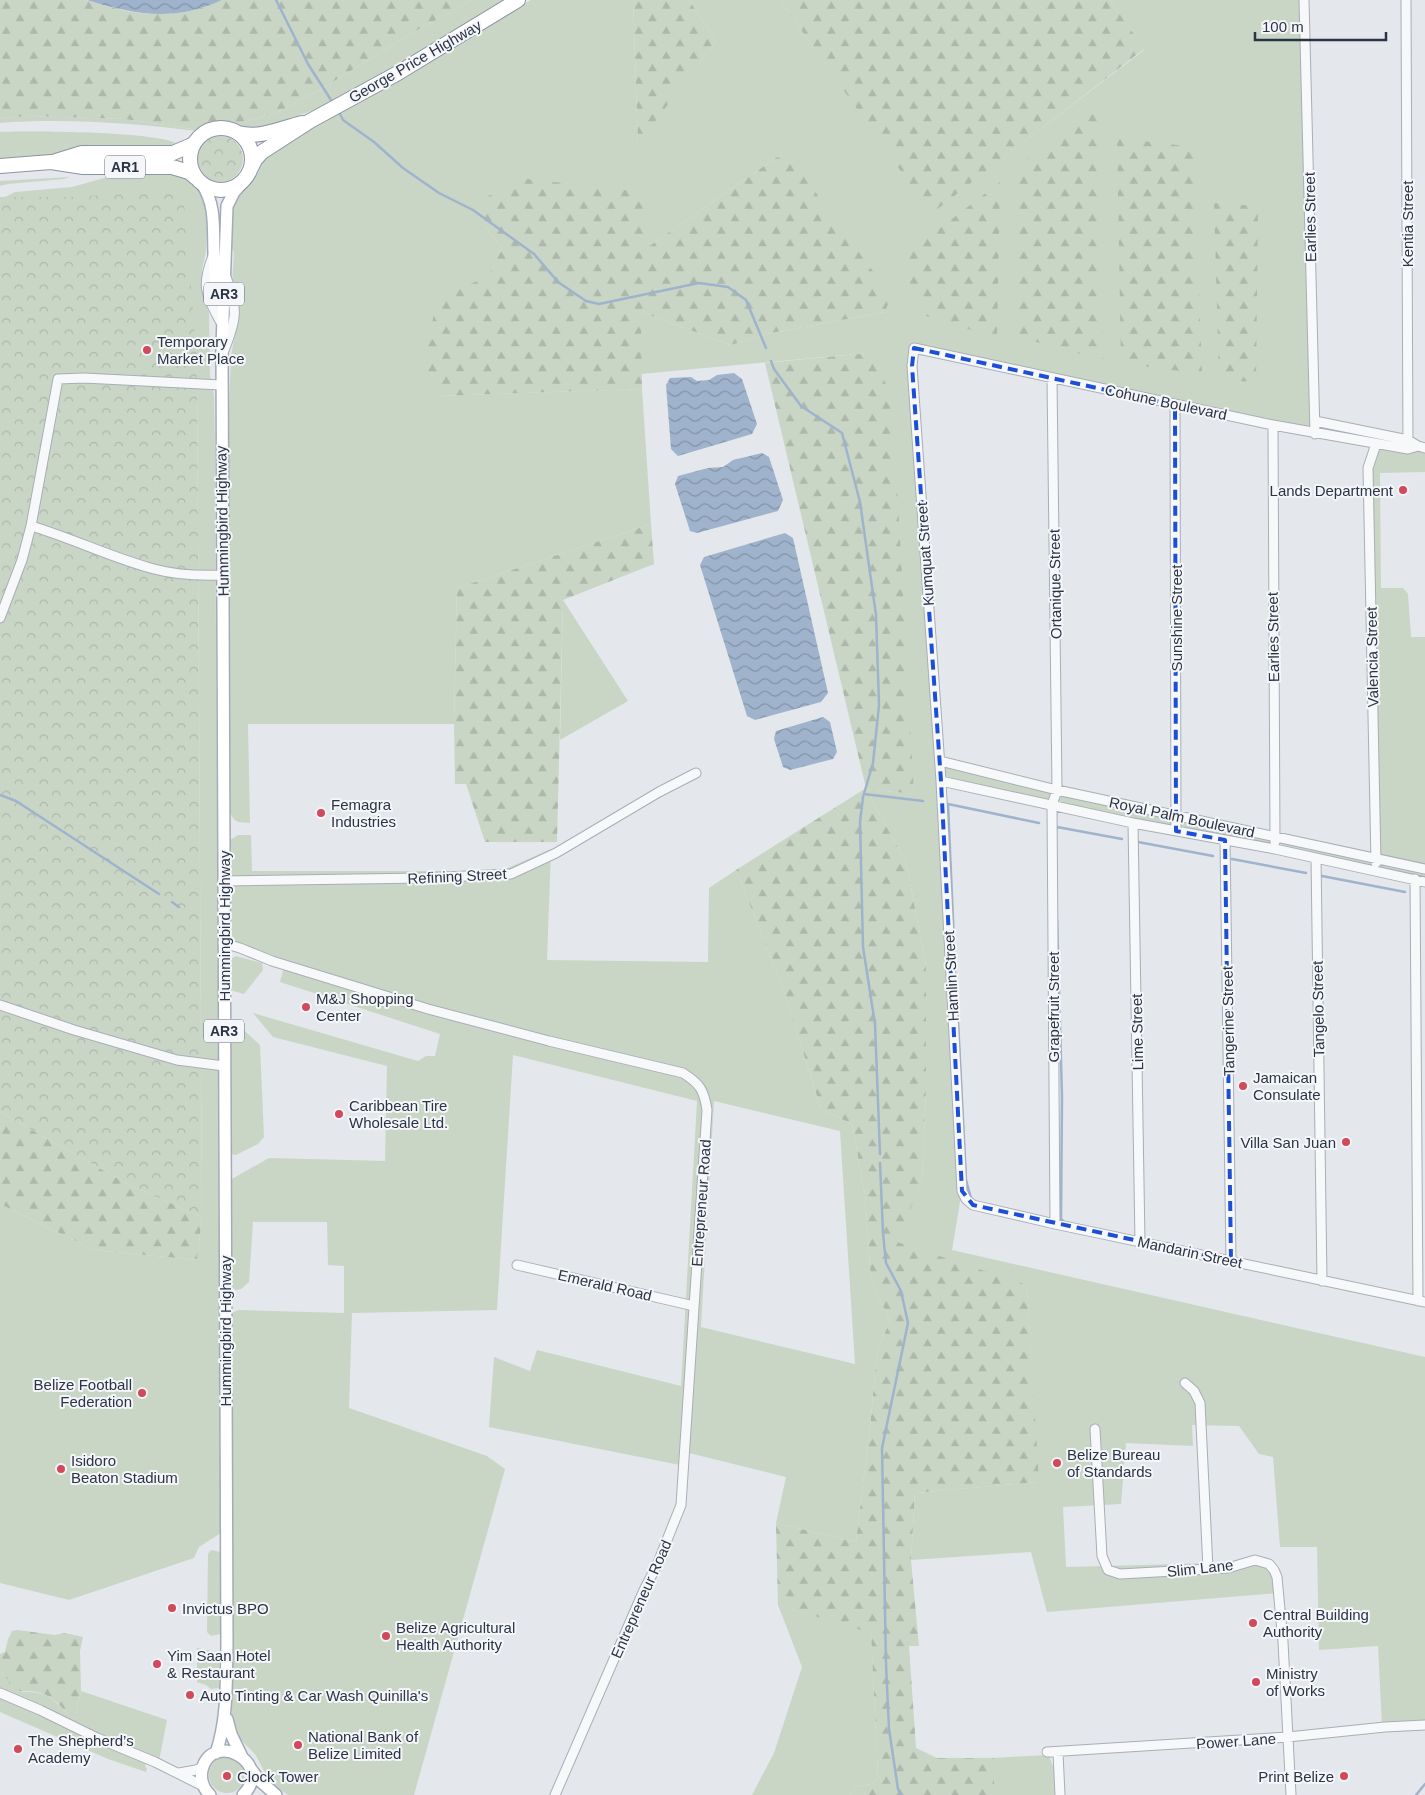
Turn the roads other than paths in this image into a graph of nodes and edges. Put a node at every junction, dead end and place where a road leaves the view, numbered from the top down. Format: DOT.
graph roads {
  1 [pos="518,0"];
  2 [pos="1304,0"];
  3 [pos="1406,0"];
  4 [pos="310,121"];
  5 [pos="238,133"];
  6 [pos="194,144"];
  7 [pos="51,162"];
  8 [pos="0,166"];
  9 [pos="251,168"];
  10 [pos="199,181"];
  11 [pos="242,183"];
  12 [pos="914,348"];
  13 [pos="221,352"];
  14 [pos="1052,378"];
  15 [pos="221,385"];
  16 [pos="1175,404"];
  17 [pos="1315,421"];
  18 [pos="1273,425"];
  19 [pos="1315,434"];
  20 [pos="1376,444"];
  21 [pos="1415,445"];
  22 [pos="30,526"];
  23 [pos="223,575"];
  24 [pos="0,618"];
  25 [pos="940,761"];
  26 [pos="696,773"];
  27 [pos="941,781"];
  28 [pos="1057,790"];
  29 [pos="1052,805"];
  30 [pos="1176,816"];
  31 [pos="1133,823"];
  32 [pos="1176,831"];
  33 [pos="1275,837"];
  34 [pos="1226,840"];
  35 [pos="1275,849"];
  36 [pos="1316,858"];
  37 [pos="1376,858"];
  38 [pos="1425,869"];
  39 [pos="1376,871"];
  40 [pos="1415,879"];
  41 [pos="223,881"];
  42 [pos="1425,882"];
  43 [pos="223,943"];
  44 [pos="0,1005"];
  45 [pos="224,1066"];
  46 [pos="962,1190"];
  47 [pos="1055,1224"];
  48 [pos="1140,1242"];
  49 [pos="1231,1261"];
  50 [pos="517,1265"];
  51 [pos="1322,1281"];
  52 [pos="1422,1301"];
  53 [pos="694,1306"];
  54 [pos="1185,1383"];
  55 [pos="1095,1429"];
  56 [pos="1208,1569"];
  57 [pos="0,1693"];
  58 [pos="226,1715"];
  59 [pos="1425,1725"];
  60 [pos="1288,1737"];
  61 [pos="1047,1752"];
  62 [pos="216,1753"];
  63 [pos="1058,1753"];
  64 [pos="242,1757"];
  65 [pos="203,1768"];
  66 [pos="250,1768"];
  67 [pos="178,1773"];
  68 [pos="207,1790"];
  69 [pos="243,1795"];
  70 [pos="276,1795"];
  71 [pos="555,1795"];
  72 [pos="1060,1795"];
  73 [pos="1291,1795"];
  1 -- 4 [label="highway, George Price Highway"];
  2 -- 17 [label="street, Earlies Street"];
  3 -- 21 [label="street, Kentia Street"];
  4 -- 5 [label="highway, George Price Highway"];
  4 -- 9 [label="highway, George Price Highway"];
  5 -- 6 [label="highway"];
  5 -- 9 [label="highway"];
  6 -- 7 [label="highway, AR1"];
  6 -- 10 [label="highway"];
  7 -- 8 [label="highway, AR1"];
  7 -- 10 [label="highway, AR1"];
  9 -- 11 [label="highway"];
  10 -- 11 [label="highway"];
  10 -- 13 [label="main road, Hummingbird Highway / AR3"];
  11 -- 13 [label="main road, Hummingbird Highway / AR3"];
  12 -- 14 [label="street, Cohune Boulevard"];
  12 -- 25 [label="street, Kumquat Street"];
  13 -- 15 [label="main road, Hummingbird Highway / AR3"];
  14 -- 16 [label="street, Cohune Boulevard"];
  14 -- 28 [label="street, Ortanique Street"];
  15 -- 22 [label="street"];
  15 -- 23 [label="main road, Hummingbird Highway / AR3"];
  16 -- 18 [label="street, Cohune Boulevard"];
  16 -- 30 [label="street, Sunshine Street"];
  17 -- 19 [label="street, Earlies Street"];
  17 -- 21 [label="street"];
  18 -- 19 [label="street, Cohune Boulevard"];
  18 -- 33 [label="street, Earlies Street"];
  19 -- 20 [label="street, Cohune Boulevard"];
  20 -- 21 [label="street, Cohune Boulevard"];
  20 -- 37 [label="street, Valencia Street"];
  22 -- 23 [label="street"];
  22 -- 24 [label="street"];
  23 -- 41 [label="main road, Hummingbird Highway / AR3"];
  25 -- 27 [label="street, Hamlin Street"];
  25 -- 28 [label="street, Royal Palm Boulevard"];
  26 -- 41 [label="street, Refining Street"];
  27 -- 29 [label="street, Royal Palm Boulevard"];
  27 -- 46 [label="street, Hamlin Street"];
  28 -- 29 [label="street, Grapefruit Street"];
  28 -- 30 [label="street, Royal Palm Boulevard"];
  29 -- 31 [label="street, Royal Palm Boulevard"];
  29 -- 47 [label="street, Grapefruit Street"];
  30 -- 32 [label="street, Sunshine Street"];
  30 -- 33 [label="street, Royal Palm Boulevard"];
  31 -- 32 [label="street, Royal Palm Boulevard"];
  31 -- 48 [label="street, Lime Street"];
  32 -- 34 [label="street, Royal Palm Boulevard"];
  33 -- 35 [label="street, Earlies Street"];
  33 -- 37 [label="street, Royal Palm Boulevard"];
  34 -- 35 [label="street, Royal Palm Boulevard"];
  34 -- 49 [label="street, Tangerine Street"];
  35 -- 36 [label="street, Royal Palm Boulevard"];
  36 -- 39 [label="street, Royal Palm Boulevard"];
  36 -- 51 [label="street, Tangelo Street"];
  37 -- 38 [label="street, Royal Palm Boulevard"];
  37 -- 39 [label="street, Valencia Street"];
  39 -- 40 [label="street, Royal Palm Boulevard"];
  40 -- 42 [label="street, Royal Palm Boulevard"];
  40 -- 52 [label="street"];
  41 -- 43 [label="main road, Hummingbird Highway / AR3"];
  43 -- 45 [label="main road, Hummingbird Highway / AR3"];
  43 -- 53 [label="street, Entrepreneur Road"];
  44 -- 45 [label="street"];
  45 -- 58 [label="main road, Hummingbird Highway / AR3"];
  46 -- 47 [label="street, Mandarin Street"];
  47 -- 48 [label="street, Mandarin Street"];
  48 -- 49 [label="street, Mandarin Street"];
  49 -- 51 [label="street, Mandarin Street"];
  50 -- 53 [label="street, Emerald Road"];
  51 -- 52 [label="street, Mandarin Street"];
  53 -- 71 [label="street, Entrepreneur Road"];
  54 -- 56 [label="street"];
  55 -- 56 [label="street, Slim Lane"];
  56 -- 60 [label="street, Slim Lane"];
  57 -- 67 [label="street"];
  58 -- 62 [label="main road, Hummingbird Highway / AR3"];
  58 -- 64 [label="main road, Hummingbird Highway / AR3"];
  59 -- 60 [label="street, Power Lane"];
  60 -- 63 [label="street, Power Lane"];
  60 -- 73 [label="street, Slim Lane"];
  61 -- 63 [label="street, Power Lane"];
  62 -- 64 [label="main road"];
  62 -- 65 [label="main road"];
  63 -- 72 [label="street"];
  64 -- 66 [label="main road, Hummingbird Highway"];
  65 -- 67 [label="street"];
  65 -- 68 [label="main road"];
  66 -- 69 [label="main road"];
  66 -- 70 [label="main road, Hummingbird Highway"];
  67 -- 68 [label="street"];
}
